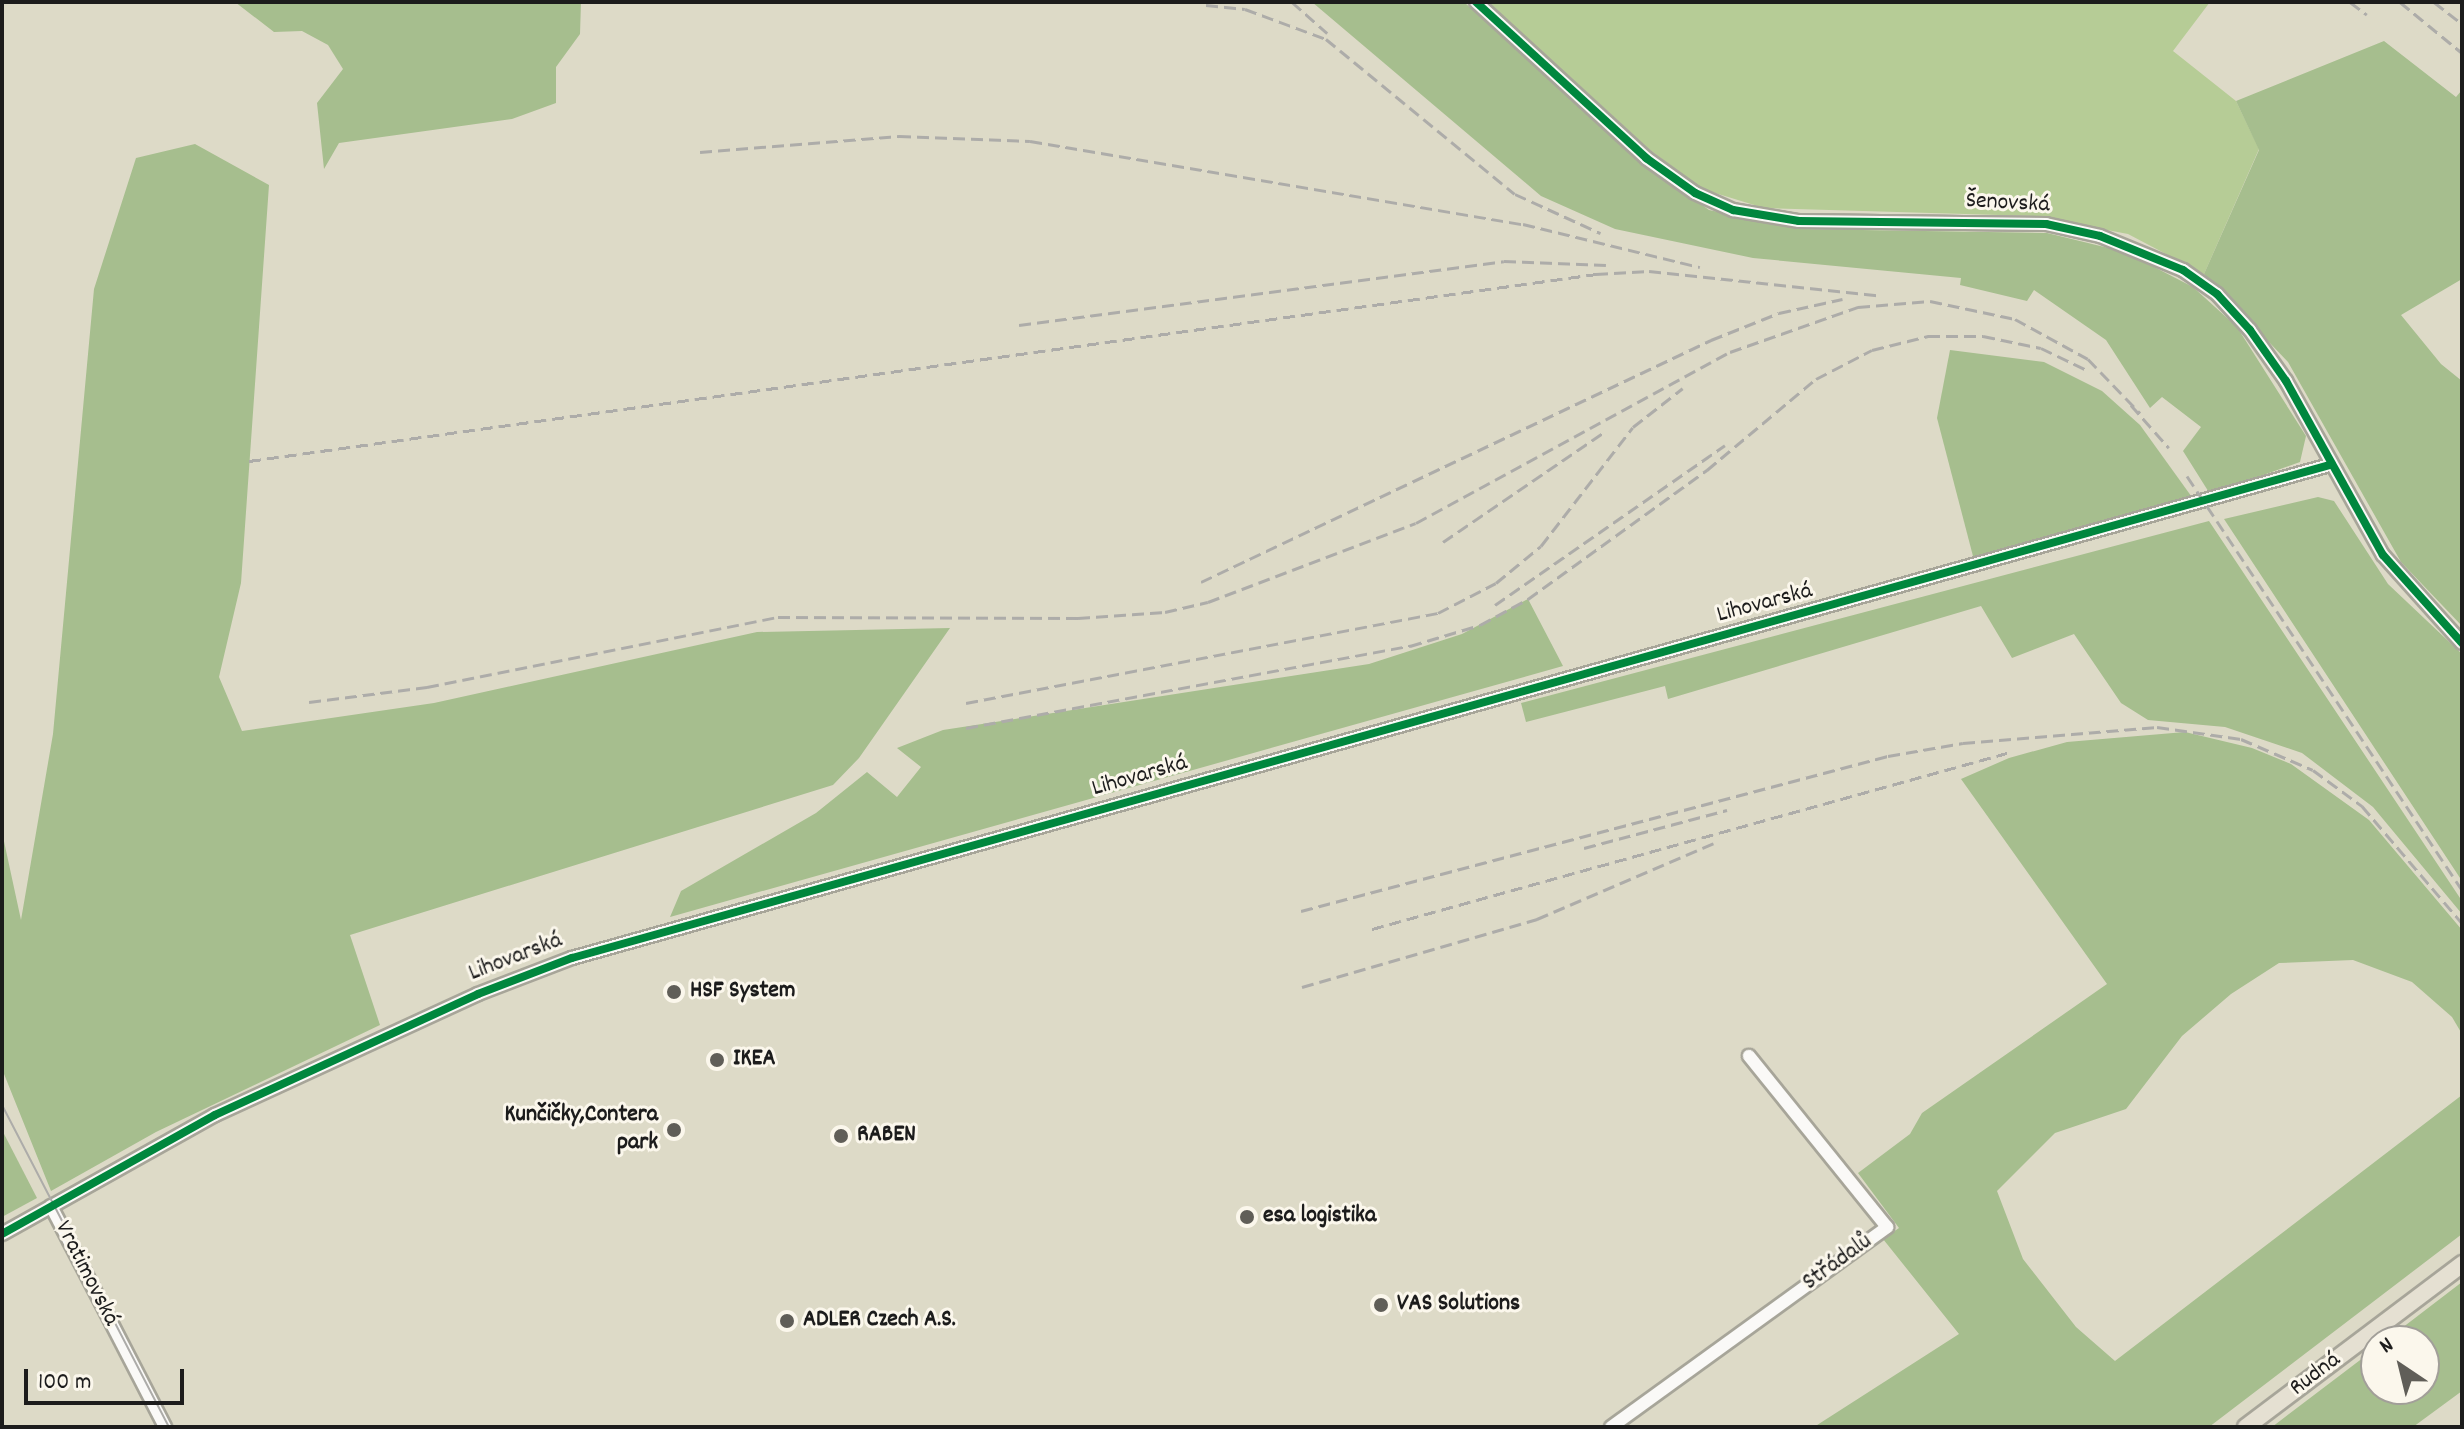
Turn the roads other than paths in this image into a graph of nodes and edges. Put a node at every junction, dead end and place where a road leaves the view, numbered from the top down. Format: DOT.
graph roads {
  1 [pos="1476,2"];
  2 [pos="2330,465"];
  3 [pos="2462,643"];
  4 [pos="1749,1056"];
  5 [pos="51,1206"];
  6 [pos="2,1234"];
  7 [pos="2462,1264"];
  8 [pos="165,1427"];
  9 [pos="1611,1427"];
  10 [pos="2246,1427"];
  1 -- 2 [label="street, Šenovská"];
  2 -- 3 [label="street, Šenovská"];
  2 -- 5 [label="street, Lihovarská"];
  4 -- 9 [label="street, Střádalů"];
  5 -- 6 [label="street, Lihovarská"];
  5 -- 8 [label="street, Vratimovská"];
  7 -- 10 [label="main road, Rudná"];
}
